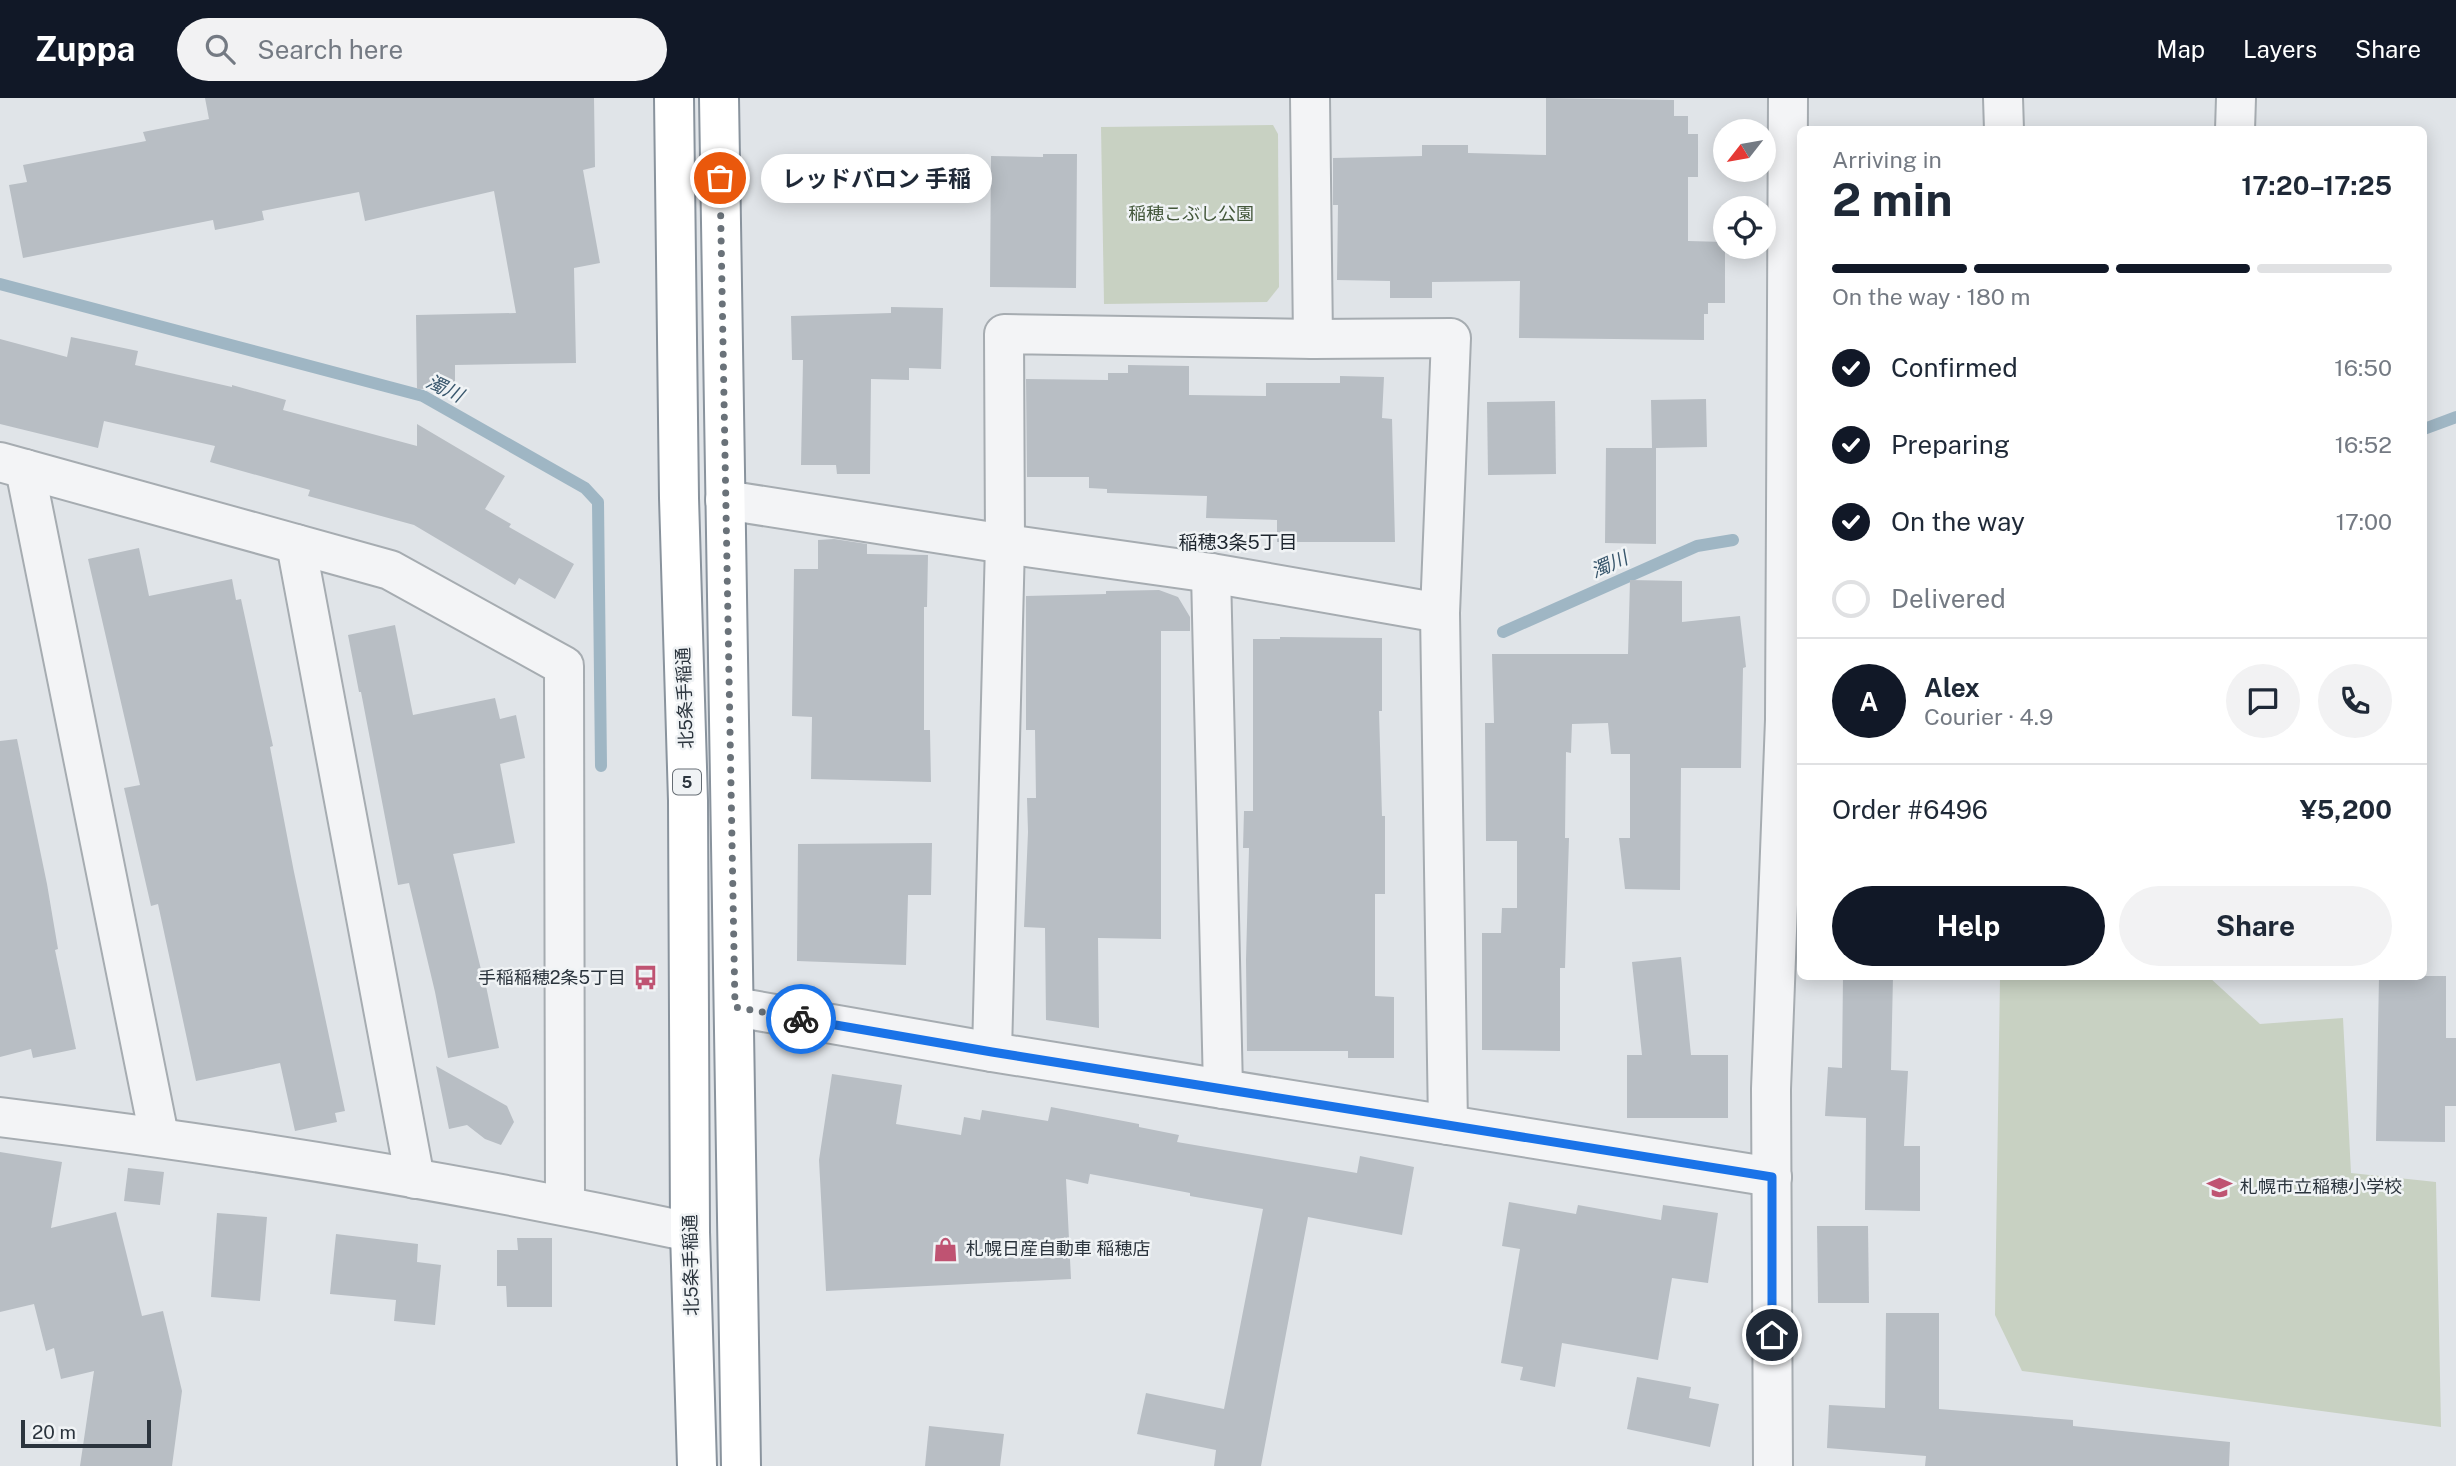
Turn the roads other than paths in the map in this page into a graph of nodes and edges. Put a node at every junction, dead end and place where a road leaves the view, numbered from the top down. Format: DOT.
graph roads {
  1 [pos="674,98"];
  2 [pos="719,98"];
  3 [pos="1310,98"];
  4 [pos="1788,98"];
  5 [pos="2003,98"];
  6 [pos="2236,98"];
  7 [pos="2004,126"];
  8 [pos="2235,126"];
  9 [pos="1313,339"];
  10 [pos="12,465"];
  11 [pos="725,499"];
  12 [pos="296,544"];
  13 [pos="1004,544"];
  14 [pos="1211,573"];
  15 [pos="1440,613"];
  16 [pos="735,1007"];
  17 [pos="992,1052"];
  18 [pos="1223,1089"];
  19 [pos="0,1117"];
  20 [pos="1448,1125"];
  21 [pos="159,1136"];
  22 [pos="1772,1177"];
  23 [pos="415,1179"];
  24 [pos="565,1205"];
  25 [pos="690,1232"];
  26 [pos="696,1466"];
  27 [pos="741,1466"];
  28 [pos="1773,1466"];
  1 -- 25 [label="highway, 北5条手稲通 / 5"];
  2 -- 11 [label="highway"];
  3 -- 9 [label="street"];
  4 -- 22 [label="street"];
  5 -- 7 [label="street"];
  6 -- 8 [label="street"];
  9 -- 13 [label="street"];
  9 -- 15 [label="street"];
  10 -- 12 [label="street"];
  10 -- 21 [label="street"];
  11 -- 13 [label="street"];
  11 -- 16 [label="highway"];
  12 -- 23 [label="street"];
  12 -- 24 [label="street"];
  13 -- 14 [label="street"];
  13 -- 17 [label="street"];
  14 -- 15 [label="street"];
  14 -- 18 [label="street"];
  15 -- 20 [label="street"];
  16 -- 17 [label="street"];
  16 -- 27 [label="highway"];
  17 -- 18 [label="street"];
  18 -- 20 [label="street"];
  19 -- 21 [label="street"];
  20 -- 22 [label="street"];
  21 -- 23 [label="street"];
  22 -- 28 [label="street"];
  23 -- 24 [label="street"];
  24 -- 25 [label="street"];
  25 -- 26 [label="highway, 北5条手稲通 / 5"];
}
